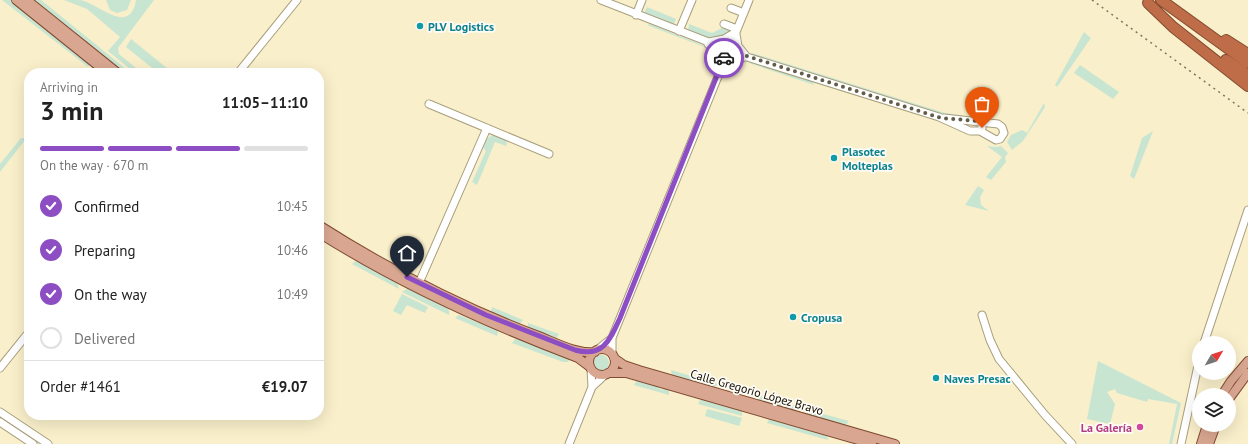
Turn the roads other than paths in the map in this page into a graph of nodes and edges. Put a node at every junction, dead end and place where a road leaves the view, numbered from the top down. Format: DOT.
graph roads {
  1 [pos="16,0"];
  2 [pos="27,0"];
  3 [pos="297,0"];
  4 [pos="601,0"];
  5 [pos="642,0"];
  6 [pos="692,0"];
  7 [pos="749,0"];
  8 [pos="1161,0"];
  9 [pos="1146,2"];
  10 [pos="731,8"];
  11 [pos="744,13"];
  12 [pos="636,15"];
  13 [pos="724,24"];
  14 [pos="737,30"];
  15 [pos="679,31"];
  16 [pos="707,42"];
  17 [pos="728,50"];
  18 [pos="1248,54"];
  19 [pos="747,57"];
  20 [pos="1248,63"];
  21 [pos="101,68"];
  22 [pos="112,68"];
  23 [pos="242,68"];
  24 [pos="720,68"];
  25 [pos="1248,75"];
  26 [pos="1248,86"];
  27 [pos="429,104"];
  28 [pos="941,118"];
  29 [pos="487,128"];
  30 [pos="549,154"];
  31 [pos="1248,210"];
  32 [pos="324,229"];
  33 [pos="324,236"];
  34 [pos="419,283"];
  35 [pos="982,316"];
  36 [pos="1206,336"];
  37 [pos="24,338"];
  38 [pos="612,338"];
  39 [pos="596,351"];
  40 [pos="613,356"];
  41 [pos="1248,361"];
  42 [pos="0,368"];
  43 [pos="590,368"];
  44 [pos="1248,373"];
  45 [pos="607,374"];
  46 [pos="1195,380"];
  47 [pos="592,387"];
  48 [pos="1227,388"];
  49 [pos="1236,389"];
  50 [pos="0,412"];
  51 [pos="0,422"];
  52 [pos="1204,432"];
  53 [pos="1213,432"];
  54 [pos="33,444"];
  55 [pos="48,444"];
  56 [pos="569,444"];
  57 [pos="872,444"];
  58 [pos="896,444"];
  59 [pos="1072,444"];
  60 [pos="1181,444"];
  61 [pos="1200,444"];
  62 [pos="1209,444"];
  1 -- 21 [label="main road"];
  2 -- 22 [label="main road"];
  3 -- 23 [label="street"];
  4 -- 12 [label="street"];
  5 -- 12 [label="street"];
  6 -- 15 [label="street"];
  7 -- 11 [label="street"];
  8 -- 18 [label="highway"];
  8 -- 20 [label="highway"];
  9 -- 25 [label="highway"];
  9 -- 26 [label="highway"];
  10 -- 11 [label="street"];
  11 -- 14 [label="street"];
  12 -- 15 [label="street"];
  13 -- 14 [label="street"];
  14 -- 16 [label="street"];
  14 -- 17 [label="street"];
  14 -- 19 [label="street"];
  15 -- 16 [label="street"];
  16 -- 17 [label="street"];
  16 -- 24 [label="street"];
  17 -- 19 [label="street"];
  17 -- 24 [label="street"];
  19 -- 24 [label="street"];
  19 -- 28 [label="street"];
  24 -- 38 [label="street"];
  27 -- 29 [label="street"];
  28 -- 28 [label="street"];
  29 -- 30 [label="street"];
  29 -- 34 [label="street"];
  31 -- 36 [label="street"];
  32 -- 34 [label="main road"];
  33 -- 43 [label="main road"];
  34 -- 39 [label="main road"];
  35 -- 59 [label="street"];
  37 -- 42 [label="street"];
  38 -- 39 [label="street"];
  38 -- 40 [label="street"];
  39 -- 40 [label="main road"];
  39 -- 43 [label="main road"];
  40 -- 45 [label="main road"];
  40 -- 58 [label="main road, Calle Gregorio López Bravo"];
  41 -- 48 [label="main road"];
  43 -- 45 [label="main road"];
  43 -- 47 [label="street"];
  44 -- 49 [label="main road"];
  45 -- 47 [label="street"];
  45 -- 57 [label="main road, Calle Gregorio López Bravo"];
  46 -- 60 [label="street"];
  47 -- 56 [label="street"];
  50 -- 55 [label="street"];
  51 -- 54 [label="street"];
  52 -- 61 [label="main road"];
  53 -- 62 [label="main road"];
}
